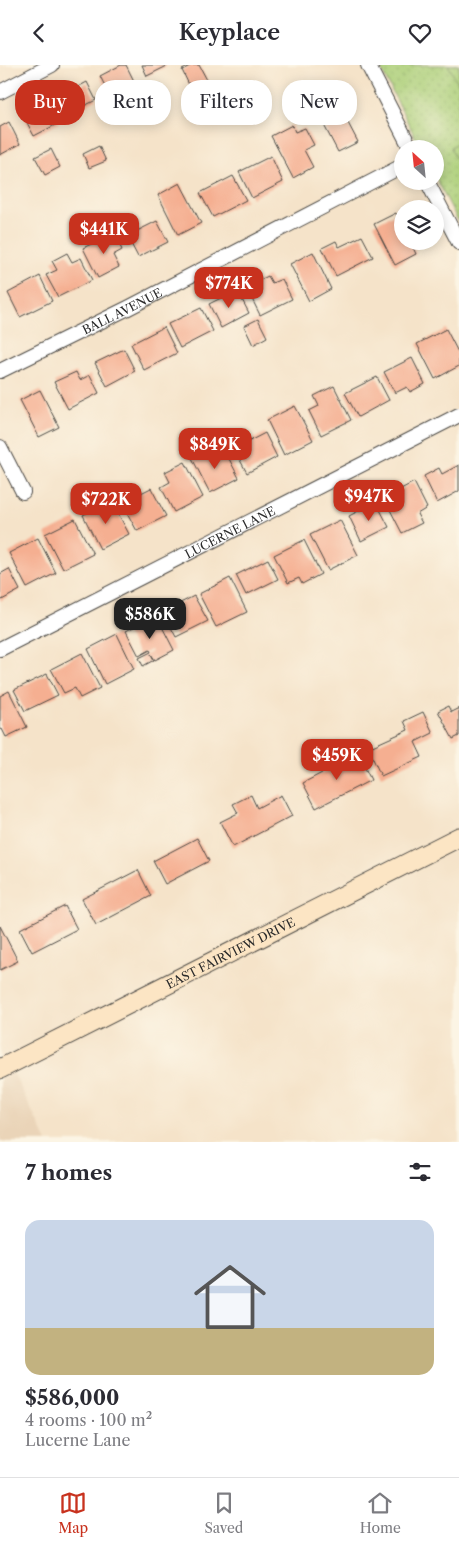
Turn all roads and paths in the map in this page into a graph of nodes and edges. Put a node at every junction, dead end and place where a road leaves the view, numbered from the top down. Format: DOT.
graph roads {
  1 [pos="52,65"];
  2 [pos="368,65"];
  3 [pos="0,92"];
  4 [pos="406,140"];
  5 [pos="394,170"];
  6 [pos="432,190"];
  7 [pos="459,243"];
  8 [pos="0,371"];
  9 [pos="459,415"];
  10 [pos="0,447"];
  11 [pos="23,492"];
  12 [pos="0,649"];
  13 [pos="459,837"];
  14 [pos="0,1069"];
  1 -- 3 [label="street"];
  2 -- 4 [label="street"];
  5 -- 8 [label="street, BALL AVENUE"];
  6 -- 7 [label="street"];
  9 -- 12 [label="street, LUCERNE LANE"];
  10 -- 11 [label="street"];
  13 -- 14 [label="street, EAST FAIRVIEW DRIVE"];
}
